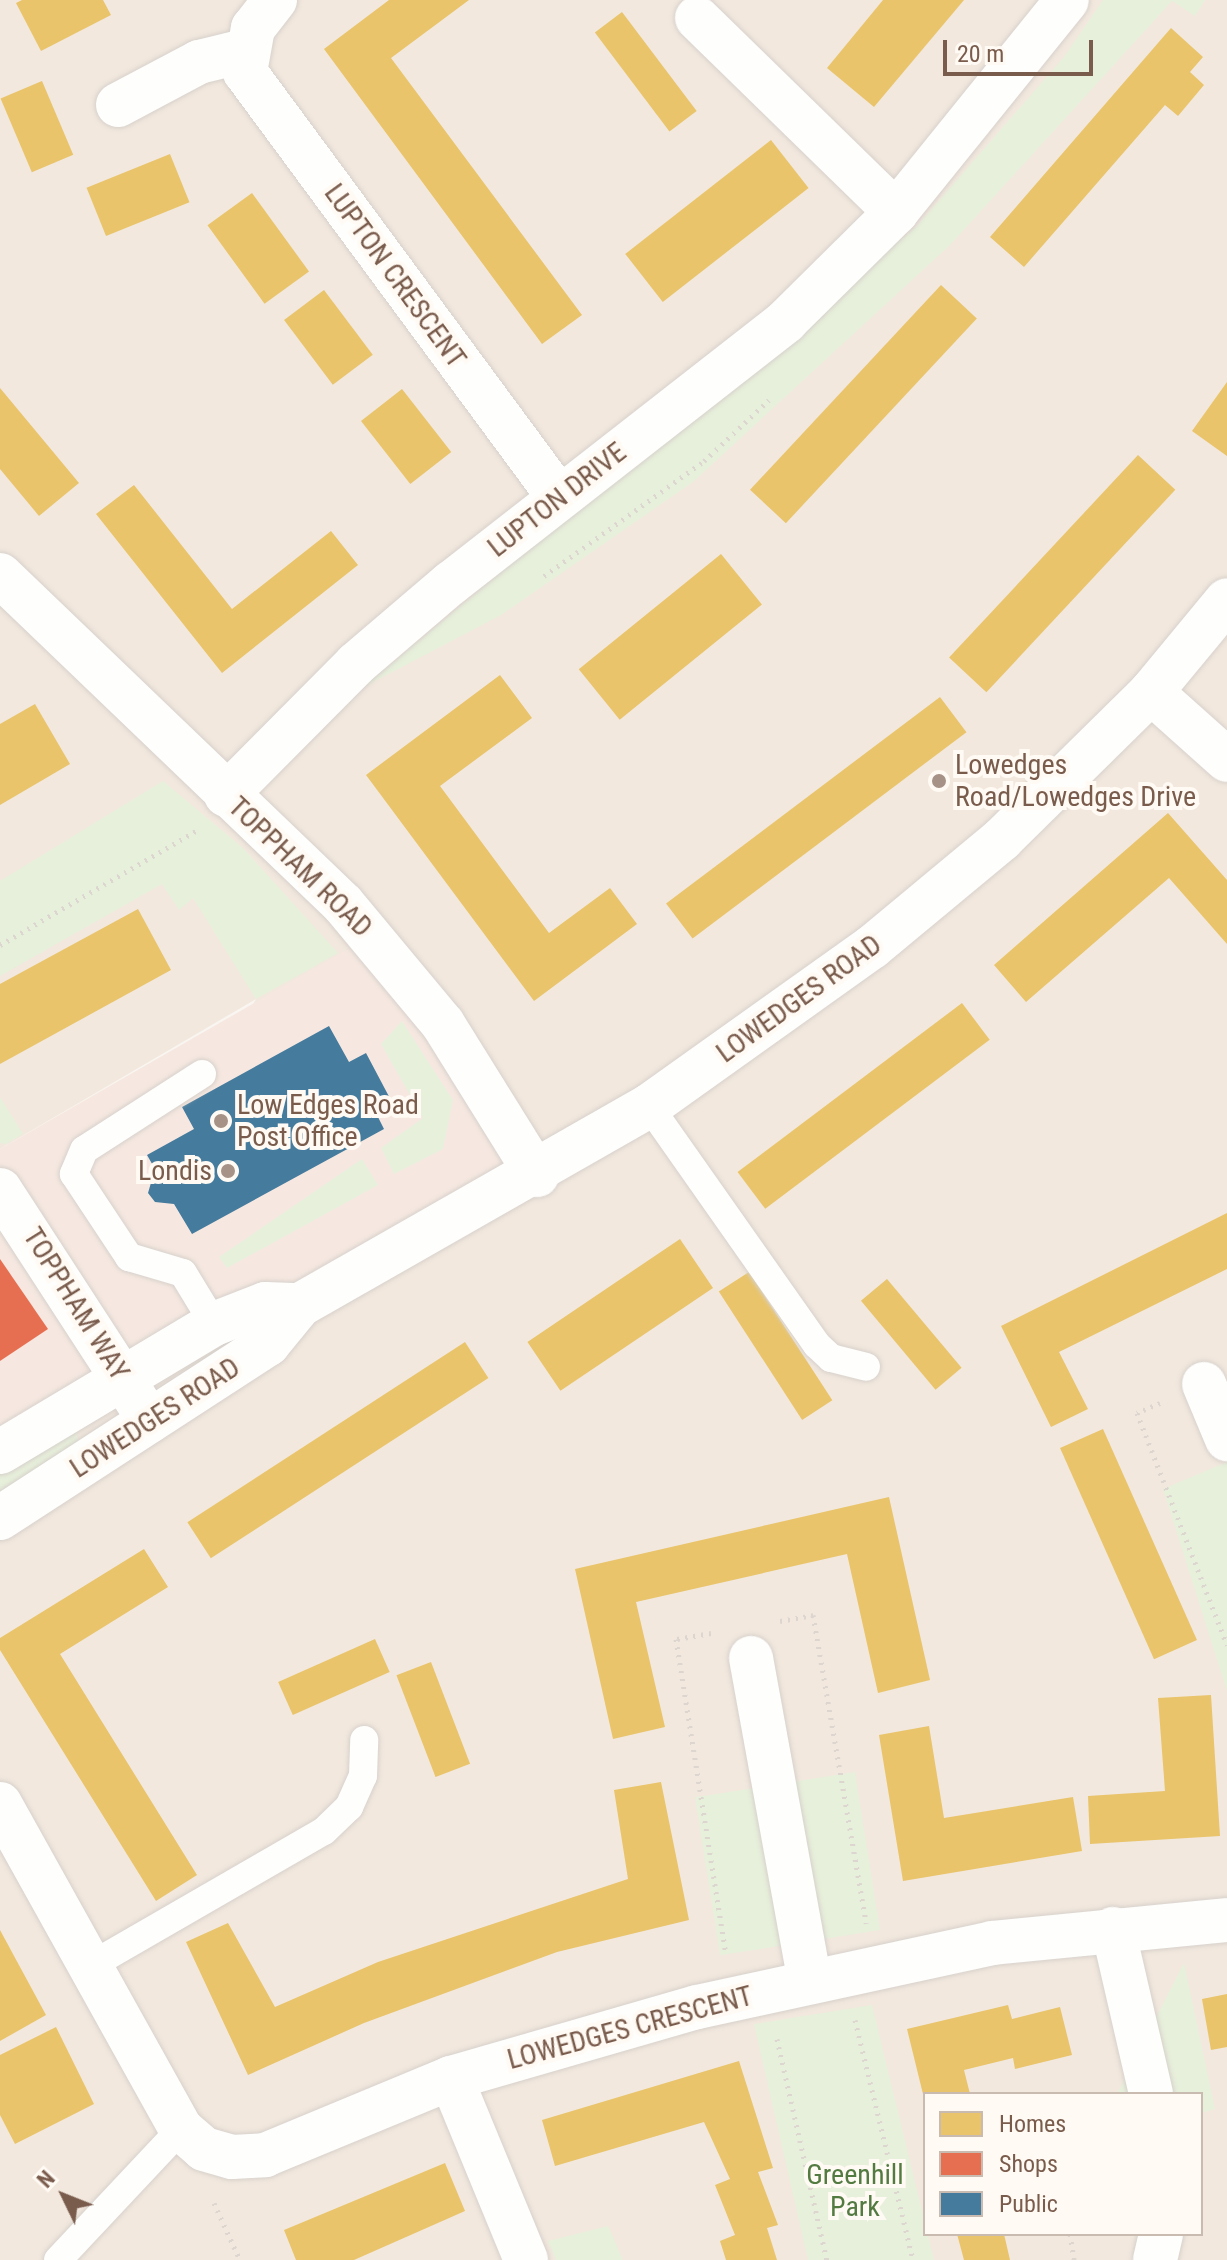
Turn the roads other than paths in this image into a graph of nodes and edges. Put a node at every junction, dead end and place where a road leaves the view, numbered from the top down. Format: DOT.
graph roads {
  1 [pos="275,0"];
  2 [pos="1067,0"];
  3 [pos="697,18"];
  4 [pos="244,51"];
  5 [pos="118,105"];
  6 [pos="896,212"];
  7 [pos="558,496"];
  8 [pos="7,594"];
  9 [pos="1227,600"];
  10 [pos="1151,692"];
  11 [pos="1227,760"];
  12 [pos="232,801"];
  13 [pos="202,1074"];
  14 [pos="649,1106"];
  15 [pos="537,1175"];
  16 [pos="0,1190"];
  17 [pos="300,1305"];
  18 [pos="214,1324"];
  19 [pos="866,1367"];
  20 [pos="120,1376"];
  21 [pos="1204,1384"];
  22 [pos="150,1421"];
  23 [pos="1227,1439"];
  24 [pos="0,1452"];
  25 [pos="0,1518"];
  26 [pos="751,1658"];
  27 [pos="364,1740"];
  28 [pos="0,1804"];
  29 [pos="1227,1920"];
  30 [pos="1113,1929"];
  31 [pos="90,1966"];
  32 [pos="827,1978"];
  33 [pos="451,2078"];
  34 [pos="1151,2092"];
  35 [pos="181,2129"];
  36 [pos="1161,2236"];
  37 [pos="58,2260"];
  38 [pos="526,2260"];
  39 [pos="1155,2260"];
  1 -- 4 [label="street"];
  2 -- 6 [label="street, LUPTON DRIVE"];
  3 -- 6 [label="street"];
  4 -- 5 [label="street"];
  4 -- 7 [label="street, LUPTON CRESCENT"];
  6 -- 7 [label="street, LUPTON DRIVE"];
  7 -- 12 [label="street, LUPTON DRIVE"];
  8 -- 12 [label="street, TOPPHAM ROAD"];
  9 -- 10 [label="street, LOWEDGES ROAD"];
  10 -- 11 [label="street"];
  10 -- 14 [label="street, LOWEDGES ROAD"];
  12 -- 15 [label="street, TOPPHAM ROAD"];
  13 -- 18 [label="lane"];
  14 -- 15 [label="street, LOWEDGES ROAD"];
  14 -- 19 [label="lane"];
  15 -- 17 [label="street, LOWEDGES ROAD"];
  16 -- 20 [label="street, TOPPHAM WAY"];
  17 -- 18 [label="street, LOWEDGES ROAD"];
  17 -- 22 [label="street, LOWEDGES ROAD"];
  18 -- 20 [label="street, LOWEDGES ROAD"];
  20 -- 22 [label="street, TOPPHAM WAY"];
  20 -- 24 [label="street, LOWEDGES ROAD"];
  21 -- 23 [label="street"];
  22 -- 25 [label="street, LOWEDGES ROAD"];
  26 -- 32 [label="street"];
  27 -- 31 [label="lane"];
  28 -- 31 [label="street, LOWEDGES CRESCENT"];
  29 -- 30 [label="street, LOWEDGES CRESCENT"];
  30 -- 32 [label="street, LOWEDGES CRESCENT"];
  30 -- 34 [label="street"];
  31 -- 35 [label="street, LOWEDGES CRESCENT"];
  32 -- 33 [label="street, LOWEDGES CRESCENT"];
  33 -- 35 [label="street, LOWEDGES CRESCENT"];
  33 -- 38 [label="street"];
  35 -- 37 [label="lane"];
  36 -- 39 [label="street"];
}
